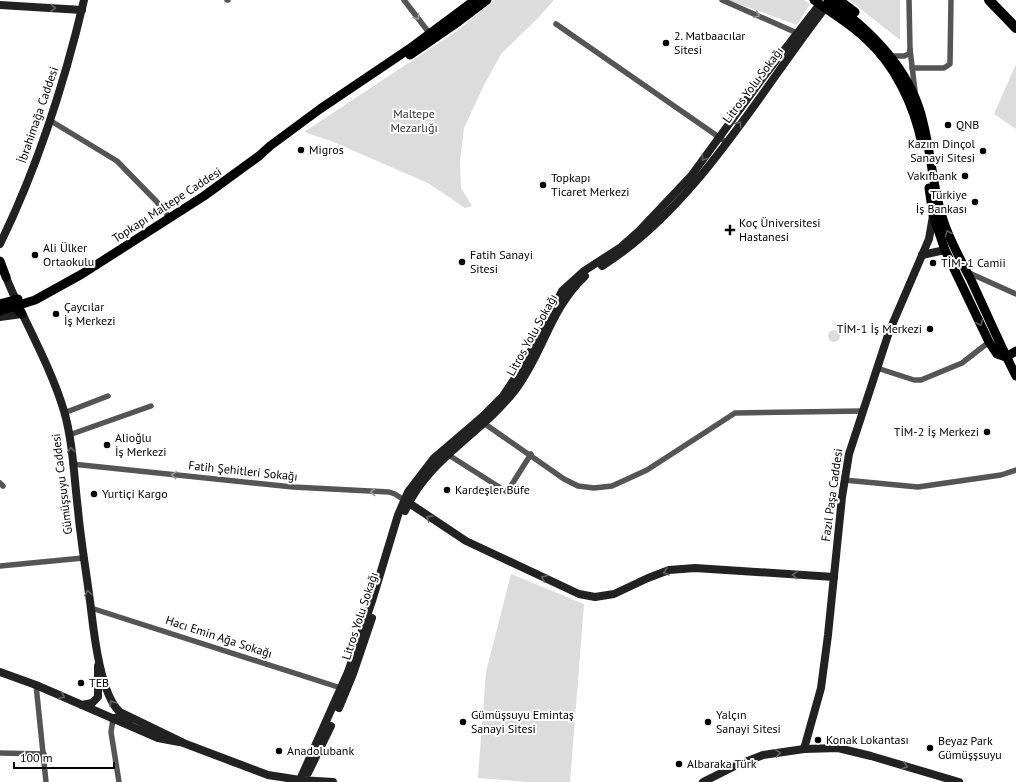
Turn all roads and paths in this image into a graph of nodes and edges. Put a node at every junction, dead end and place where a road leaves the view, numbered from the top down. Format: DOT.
graph roads {
  1 [pos="84,0"];
  2 [pos="404,0"];
  3 [pos="475,0"];
  4 [pos="487,0"];
  5 [pos="722,0"];
  6 [pos="909,0"];
  7 [pos="951,0"];
  8 [pos="982,0"];
  9 [pos="988,0"];
  10 [pos="826,2"];
  11 [pos="0,5"];
  12 [pos="82,10"];
  13 [pos="1002,14"];
  14 [pos="556,24"];
  15 [pos="1016,28"];
  16 [pos="797,33"];
  17 [pos="431,37"];
  18 [pos="910,49"];
  19 [pos="890,56"];
  20 [pos="912,68"];
  21 [pos="916,100"];
  22 [pos="51,121"];
  23 [pos="723,139"];
  24 [pos="933,215"];
  25 [pos="170,218"];
  26 [pos="2,235"];
  27 [pos="0,244"];
  28 [pos="945,250"];
  29 [pos="922,255"];
  30 [pos="0,261"];
  31 [pos="966,271"];
  32 [pos="6,277"];
  33 [pos="54,288"];
  34 [pos="565,293"];
  35 [pos="1016,294"];
  36 [pos="0,298"];
  37 [pos="0,304"];
  38 [pos="984,309"];
  39 [pos="0,311"];
  40 [pos="22,314"];
  41 [pos="0,317"];
  42 [pos="989,342"];
  43 [pos="1016,351"];
  44 [pos="1006,357"];
  45 [pos="877,368"];
  46 [pos="1016,376"];
  47 [pos="108,396"];
  48 [pos="151,406"];
  49 [pos="863,411"];
  50 [pos="64,413"];
  51 [pos="485,424"];
  52 [pos="69,435"];
  53 [pos="447,454"];
  54 [pos="531,454"];
  55 [pos="72,464"];
  56 [pos="1016,470"];
  57 [pos="844,480"];
  58 [pos="407,501"];
  59 [pos="83,558"];
  60 [pos="0,566"];
  61 [pos="834,577"];
  62 [pos="91,608"];
  63 [pos="98,659"];
  64 [pos="0,672"];
  65 [pos="36,685"];
  66 [pos="344,689"];
  67 [pos="82,705"];
  68 [pos="113,720"];
  69 [pos="182,742"];
  70 [pos="804,749"];
  71 [pos="0,753"];
  72 [pos="44,754"];
  73 [pos="299,781"];
  74 [pos="46,782"];
  75 [pos="118,782"];
  76 [pos="333,782"];
  77 [pos="703,782"];
  78 [pos="959,782"];
  1 -- 12 [label="main road, İbrahimağa Caddesi"];
  2 -- 17 [label="street, one-way"];
  3 -- 17 [label="main road, Topkapı Maltepe Caddesi"];
  4 -- 17 [label="main road, Topkapı Maltepe Caddesi"];
  5 -- 16 [label="street, one-way"];
  6 -- 18 [label="street"];
  7 -- 20 [label="street"];
  8 -- 13 [label="highway"];
  9 -- 13 [label="highway"];
  10 -- 16 [label="main road, Litros Yolu Sokağı"];
  10 -- 19 [label="main road"];
  23 -- 10 [label="main road, Litros Yolu Sokağı, one-way"];
  10 -- 24 [label="main road"];
  11 -- 12 [label="main road, one-way"];
  12 -- 22 [label="main road, İbrahimağa Caddesi"];
  13 -- 15 [label="highway"];
  14 -- 23 [label="street"];
  16 -- 23 [label="main road, Litros Yolu Sokağı"];
  17 -- 25 [label="main road, Topkapı Maltepe Caddesi"];
  18 -- 19 [label="street"];
  18 -- 20 [label="street"];
  19 -- 21 [label="main road"];
  20 -- 21 [label="street"];
  31 -- 21 [label="main road, one-way"];
  22 -- 25 [label="street"];
  22 -- 26 [label="main road, İbrahimağa Caddesi"];
  23 -- 34 [label="main road, Litros Yolu Sokağı"];
  24 -- 28 [label="main road"];
  24 -- 29 [label="main road, Fazıl Paşa Caddesi"];
  25 -- 33 [label="main road, Topkapı Maltepe Caddesi"];
  26 -- 27 [label="main road, İbrahimağa Caddesi"];
  28 -- 29 [label="main road"];
  28 -- 38 [label="main road"];
  28 -- 42 [label="main road, one-way"];
  29 -- 45 [label="main road, Fazıl Paşa Caddesi"];
  30 -- 32 [label="main road"];
  31 -- 35 [label="street"];
  31 -- 38 [label="main road"];
  32 -- 40 [label="main road, Gümüşsuyu Caddesi"];
  33 -- 37 [label="main road"];
  33 -- 39 [label="main road, Topkapı Maltepe Caddesi"];
  34 -- 51 [label="main road, Litros Yolu Sokağı"];
  34 -- 58 [label="main road, Litros Yolu Sokağı"];
  36 -- 40 [label="main road"];
  38 -- 44 [label="main road"];
  40 -- 41 [label="main road"];
  40 -- 50 [label="main road, Gümüşsuyu Caddesi"];
  42 -- 44 [label="main road"];
  42 -- 45 [label="street"];
  43 -- 44 [label="main road"];
  44 -- 46 [label="main road"];
  45 -- 49 [label="main road, Fazıl Paşa Caddesi"];
  47 -- 50 [label="street"];
  48 -- 52 [label="street"];
  49 -- 54 [label="street"];
  49 -- 57 [label="main road, Fazıl Paşa Caddesi"];
  50 -- 52 [label="main road, Gümüşsuyu Caddesi"];
  51 -- 53 [label="main road, Litros Yolu Sokağı"];
  51 -- 54 [label="street"];
  55 -- 52 [label="main road, Gümüşsuyu Caddesi, one-way"];
  53 -- 54 [label="street"];
  53 -- 58 [label="main road, Litros Yolu Sokağı"];
  58 -- 55 [label="street, Fatih Şehitleri Sokağı, one-way"];
  55 -- 59 [label="main road, Gümüşsuyu Caddesi"];
  56 -- 57 [label="street"];
  57 -- 61 [label="main road, Fazıl Paşa Caddesi"];
  61 -- 58 [label="main road, one-way"];
  58 -- 66 [label="main road, Litros Yolu Sokağı"];
  59 -- 60 [label="street"];
  62 -- 59 [label="main road, Gümüşsuyu Caddesi, one-way"];
  61 -- 70 [label="main road, Fazıl Paşa Caddesi"];
  62 -- 63 [label="main road, Gümüşsuyu Caddesi"];
  62 -- 66 [label="street, Hacı Emin Ağa Sokağı"];
  63 -- 67 [label="main road"];
  69 -- 63 [label="main road, one-way"];
  64 -- 65 [label="main road"];
  65 -- 67 [label="main road, one-way"];
  65 -- 72 [label="street"];
  66 -- 73 [label="main road, Litros Yolu Sokağı"];
  67 -- 68 [label="main road"];
  68 -- 69 [label="main road"];
  68 -- 75 [label="street"];
  69 -- 73 [label="main road"];
  77 -- 70 [label="main road, one-way"];
  70 -- 78 [label="main road, one-way"];
  71 -- 72 [label="street"];
  72 -- 74 [label="street"];
  73 -- 76 [label="main road"];
}
